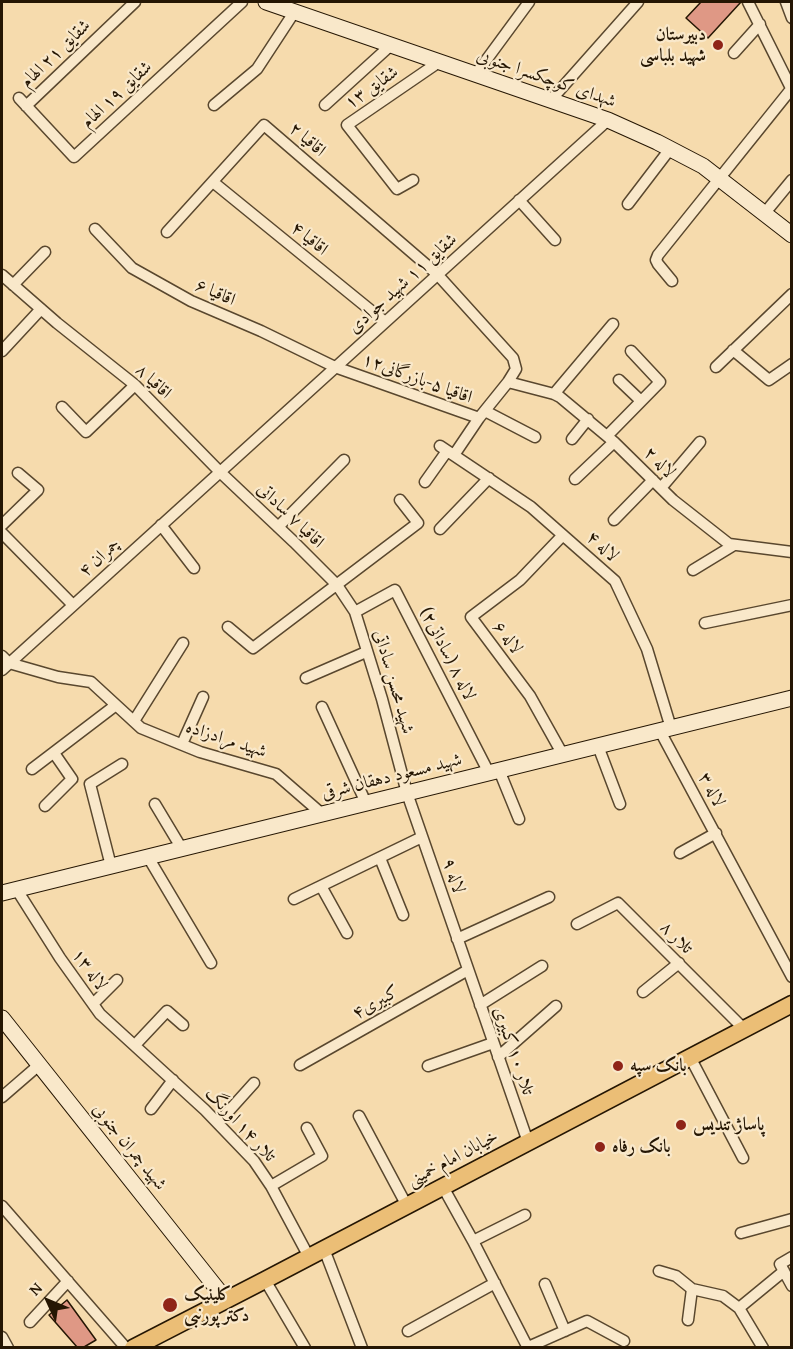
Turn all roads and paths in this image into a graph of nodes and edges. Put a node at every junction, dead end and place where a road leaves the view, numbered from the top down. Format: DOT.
graph roads {
  1 [pos="135,2"];
  2 [pos="242,2"];
  3 [pos="266,2"];
  4 [pos="529,2"];
  5 [pos="638,2"];
  6 [pos="748,2"];
  7 [pos="786,2"];
  8 [pos="292,7"];
  9 [pos="792,18"];
  10 [pos="760,24"];
  11 [pos="391,45"];
  12 [pos="734,53"];
  13 [pos="439,62"];
  14 [pos="476,74"];
  15 [pos="792,88"];
  16 [pos="551,100"];
  17 [pos="23,102"];
  18 [pos="214,105"];
  19 [pos="324,105"];
  20 [pos="608,120"];
  21 [pos="670,149"];
  22 [pos="719,178"];
  23 [pos="413,180"];
  24 [pos="792,180"];
  25 [pos="213,182"];
  26 [pos="519,200"];
  27 [pos="628,204"];
  28 [pos="764,214"];
  29 [pos="95,228"];
  30 [pos="167,232"];
  31 [pos="792,236"];
  32 [pos="555,240"];
  33 [pos="45,252"];
  34 [pos="437,274"];
  35 [pos="2,275"];
  36 [pos="672,281"];
  37 [pos="13,285"];
  38 [pos="792,294"];
  39 [pos="41,309"];
  40 [pos="385,322"];
  41 [pos="613,324"];
  42 [pos="733,350"];
  43 [pos="2,351"];
  44 [pos="631,351"];
  45 [pos="792,364"];
  46 [pos="335,367"];
  47 [pos="716,367"];
  48 [pos="619,380"];
  49 [pos="508,382"];
  50 [pos="135,385"];
  51 [pos="554,393"];
  52 [pos="641,400"];
  53 [pos="62,407"];
  54 [pos="482,415"];
  55 [pos="588,419"];
  56 [pos="535,437"];
  57 [pos="572,439"];
  58 [pos="611,439"];
  59 [pos="700,442"];
  60 [pos="447,450"];
  61 [pos="344,460"];
  62 [pos="220,472"];
  63 [pos="18,473"];
  64 [pos="489,478"];
  65 [pos="575,479"];
  66 [pos="425,482"];
  67 [pos="657,484"];
  68 [pos="400,500"];
  69 [pos="615,520"];
  70 [pos="2,525"];
  71 [pos="161,525"];
  72 [pos="278,527"];
  73 [pos="440,529"];
  74 [pos="2,533"];
  75 [pos="563,535"];
  76 [pos="734,545"];
  77 [pos="792,552"];
  78 [pos="194,568"];
  79 [pos="693,570"];
  80 [pos="337,585"];
  81 [pos="73,605"];
  82 [pos="792,605"];
  83 [pos="355,612"];
  84 [pos="705,622"];
  85 [pos="228,627"];
  86 [pos="183,643"];
  87 [pos="366,652"];
  88 [pos="4,663"];
  89 [pos="306,678"];
  90 [pos="203,697"];
  91 [pos="792,698"];
  92 [pos="116,705"];
  93 [pos="322,707"];
  94 [pos="134,721"];
  95 [pos="666,729"];
  96 [pos="182,744"];
  97 [pos="598,746"];
  98 [pos="54,753"];
  99 [pos="563,754"];
  100 [pos="122,764"];
  101 [pos="32,769"];
  102 [pos="494,771"];
  103 [pos="407,793"];
  104 [pos="366,803"];
  105 [pos="155,804"];
  106 [pos="620,804"];
  107 [pos="45,806"];
  108 [pos="322,814"];
  109 [pos="519,819"];
  110 [pos="716,834"];
  111 [pos="422,837"];
  112 [pos="182,849"];
  113 [pos="680,853"];
  114 [pos="148,857"];
  115 [pos="380,858"];
  116 [pos="111,866"];
  117 [pos="321,886"];
  118 [pos="17,890"];
  119 [pos="2,893"];
  120 [pos="549,897"];
  121 [pos="294,899"];
  122 [pos="403,915"];
  123 [pos="577,924"];
  124 [pos="347,933"];
  125 [pos="457,939"];
  126 [pos="211,963"];
  127 [pos="679,963"];
  128 [pos="542,966"];
  129 [pos="468,970"];
  130 [pos="792,978"];
  131 [pos="117,980"];
  132 [pos="643,992"];
  133 [pos="93,1004"];
  134 [pos="792,1004"];
  135 [pos="480,1005"];
  136 [pos="556,1006"];
  137 [pos="2,1018"];
  138 [pos="183,1025"];
  139 [pos="744,1029"];
  140 [pos="493,1043"];
  141 [pos="135,1045"];
  142 [pos="498,1057"];
  143 [pos="690,1057"];
  144 [pos="150,1058"];
  145 [pos="39,1065"];
  146 [pos="300,1065"];
  147 [pos="428,1066"];
  148 [pos="173,1080"];
  149 [pos="254,1083"];
  150 [pos="2,1097"];
  151 [pos="151,1109"];
  152 [pos="359,1116"];
  153 [pos="218,1123"];
  154 [pos="307,1128"];
  155 [pos="528,1142"];
  156 [pos="743,1158"];
  157 [pos="271,1186"];
  158 [pos="443,1187"];
  159 [pos="407,1206"];
  160 [pos="3,1211"];
  161 [pos="525,1215"];
  162 [pos="792,1219"];
  163 [pos="741,1233"];
  164 [pos="473,1241"];
  165 [pos="324,1249"];
  166 [pos="309,1257"];
  167 [pos="792,1257"];
  168 [pos="659,1271"];
  169 [pos="784,1272"];
  170 [pos="265,1280"];
  171 [pos="68,1281"];
  172 [pos="495,1283"];
  173 [pos="545,1284"];
  174 [pos="792,1286"];
  175 [pos="692,1289"];
  176 [pos="226,1300"];
  177 [pos="739,1308"];
  178 [pos="688,1320"];
  179 [pos="30,1322"];
  180 [pos="408,1331"];
  181 [pos="565,1331"];
  182 [pos="2,1337"];
  183 [pos="624,1341"];
  184 [pos="8,1347"];
  185 [pos="126,1347"];
  186 [pos="133,1347"];
  187 [pos="304,1347"];
  188 [pos="362,1347"];
  189 [pos="528,1347"];
  190 [pos="763,1347"];
  1 -- 17 [label="street, شقایق ۲۱ الهام"];
  2 -- 17 [label="street, شقایق ۱۹ الهام"];
  3 -- 8 [label="main road, شهدای کوچکسرا جنوبی"];
  4 -- 14 [label="street"];
  5 -- 16 [label="street"];
  6 -- 10 [label="street"];
  7 -- 9 [label="street"];
  8 -- 11 [label="main road, شهدای کوچکسرا جنوبی"];
  8 -- 18 [label="street"];
  10 -- 12 [label="street"];
  10 -- 15 [label="street"];
  11 -- 13 [label="main road, شهدای کوچکسرا جنوبی"];
  11 -- 19 [label="street"];
  13 -- 14 [label="main road, شهدای کوچکسرا جنوبی"];
  13 -- 23 [label="street, شقایق ۱۳"];
  14 -- 16 [label="main road, شهدای کوچکسرا جنوبی"];
  15 -- 22 [label="street"];
  16 -- 20 [label="main road, شهدای کوچکسرا جنوبی"];
  20 -- 21 [label="main road, شهدای کوچکسرا جنوبی"];
  20 -- 26 [label="street, شقایق ۱۱ شهید جوادی"];
  21 -- 22 [label="main road, شهدای کوچکسرا جنوبی"];
  21 -- 27 [label="street"];
  22 -- 28 [label="main road, شهدای کوچکسرا جنوبی"];
  22 -- 36 [label="street"];
  24 -- 28 [label="street"];
  25 -- 30 [label="street, اقاقیا ۲"];
  25 -- 34 [label="street, اقاقیا ۲"];
  25 -- 40 [label="street, اقاقیا ۴"];
  26 -- 32 [label="street"];
  26 -- 34 [label="street, شقایق ۱۱ شهید جوادی"];
  28 -- 31 [label="main road, شهدای کوچکسرا جنوبی"];
  29 -- 46 [label="street, اقاقیا ۶"];
  33 -- 37 [label="street"];
  34 -- 40 [label="street, شقایق ۱۱ شهید جوادی"];
  34 -- 49 [label="street"];
  35 -- 37 [label="street, اقاقیا ۸"];
  37 -- 39 [label="street, اقاقیا ۸"];
  38 -- 42 [label="street"];
  39 -- 43 [label="street"];
  39 -- 50 [label="street, اقاقیا ۸"];
  40 -- 46 [label="street, شقایق ۱۱ شهید جوادی"];
  41 -- 51 [label="street"];
  42 -- 45 [label="street"];
  42 -- 47 [label="street"];
  44 -- 52 [label="street"];
  46 -- 54 [label="street, اقاقیا ۵-بازرگانی۱۲"];
  46 -- 62 [label="street, شقایق ۱۱ شهید جوادی"];
  48 -- 52 [label="street"];
  49 -- 51 [label="street, لاله ۲"];
  49 -- 54 [label="street"];
  50 -- 53 [label="street"];
  50 -- 62 [label="street, اقاقیا ۸"];
  51 -- 55 [label="street, لاله ۲"];
  52 -- 58 [label="street"];
  54 -- 56 [label="street"];
  54 -- 60 [label="street, اقاقیا ۵-بازرگانی۱۲"];
  55 -- 57 [label="street"];
  55 -- 58 [label="street, لاله ۲"];
  58 -- 65 [label="street"];
  58 -- 67 [label="street, لاله ۲"];
  59 -- 67 [label="street"];
  60 -- 64 [label="street, لاله ۴"];
  60 -- 66 [label="street, اقاقیا ۵-بازرگانی۱۲"];
  61 -- 72 [label="street"];
  62 -- 71 [label="street, چمران ۴"];
  62 -- 72 [label="street, اقاقیا ۷ ساداتی"];
  63 -- 70 [label="street"];
  64 -- 73 [label="street"];
  64 -- 75 [label="street, لاله ۴"];
  67 -- 69 [label="street"];
  67 -- 76 [label="street, لاله ۲"];
  68 -- 80 [label="street"];
  71 -- 78 [label="street"];
  71 -- 81 [label="street, چمران ۴"];
  72 -- 80 [label="street, اقاقیا ۷ ساداتی"];
  74 -- 81 [label="street"];
  75 -- 95 [label="street, لاله ۴"];
  75 -- 99 [label="street, لاله ۶"];
  76 -- 77 [label="street, لاله ۲"];
  76 -- 79 [label="street"];
  80 -- 83 [label="street, شهید محسن ساداتی"];
  80 -- 85 [label="street"];
  81 -- 88 [label="street, چمران ۴"];
  82 -- 84 [label="street"];
  83 -- 87 [label="street, شهید محسن ساداتی"];
  83 -- 102 [label="street, لاله ۸ (ساداتی۲)"];
  86 -- 94 [label="street"];
  87 -- 89 [label="street"];
  87 -- 103 [label="street, شهید محسن ساداتی"];
  88 -- 92 [label="street, شهید مرادزاده"];
  90 -- 96 [label="street"];
  91 -- 95 [label="main road, شهید مسعود دهقان شرقی"];
  92 -- 94 [label="street, شهید مرادزاده"];
  92 -- 98 [label="street"];
  93 -- 104 [label="street"];
  94 -- 96 [label="street, شهید مرادزاده"];
  95 -- 97 [label="main road, شهید مسعود دهقان شرقی"];
  95 -- 110 [label="street, لاله ۳"];
  96 -- 108 [label="street, شهید مرادزاده"];
  97 -- 99 [label="main road, شهید مسعود دهقان شرقی"];
  97 -- 106 [label="street"];
  98 -- 101 [label="street"];
  98 -- 107 [label="street"];
  99 -- 102 [label="main road, شهید مسعود دهقان شرقی"];
  100 -- 116 [label="street"];
  102 -- 103 [label="main road, شهید مسعود دهقان شرقی"];
  102 -- 109 [label="street"];
  103 -- 104 [label="main road, شهید مسعود دهقان شرقی"];
  103 -- 111 [label="street, لاله ۹"];
  104 -- 108 [label="main road, شهید مسعود دهقان شرقی"];
  105 -- 112 [label="street"];
  108 -- 112 [label="main road, شهید مسعود دهقان شرقی"];
  110 -- 113 [label="street"];
  110 -- 130 [label="street, لاله ۳"];
  111 -- 115 [label="street"];
  111 -- 125 [label="street, لاله ۹"];
  112 -- 114 [label="main road, شهید مسعود دهقان شرقی"];
  114 -- 116 [label="main road, شهید مسعود دهقان شرقی"];
  114 -- 126 [label="street"];
  115 -- 117 [label="street"];
  115 -- 122 [label="street"];
  116 -- 118 [label="main road, شهید مسعود دهقان شرقی"];
  117 -- 121 [label="street"];
  117 -- 124 [label="street"];
  118 -- 119 [label="main road, شهید مسعود دهقان شرقی"];
  118 -- 133 [label="street, لاله ۱۳"];
  120 -- 125 [label="street"];
  123 -- 127 [label="street, تلار ۸"];
  125 -- 129 [label="street, لاله ۹"];
  127 -- 132 [label="street"];
  127 -- 139 [label="street, تلار ۸"];
  128 -- 135 [label="street"];
  129 -- 135 [label="street, تلار ۱۰ کبیری"];
  129 -- 146 [label="street, کبیری۴"];
  131 -- 133 [label="street"];
  133 -- 141 [label="street, لاله ۱۳"];
  134 -- 139 [label="main road, خیابان امام خمینی"];
  135 -- 140 [label="street, تلار ۱۰ کبیری"];
  136 -- 142 [label="street"];
  137 -- 145 [label="main road, شهید چمران جنوبی"];
  138 -- 141 [label="street"];
  139 -- 143 [label="main road, خیابان امام خمینی"];
  140 -- 142 [label="street, تلار ۱۰ کبیری"];
  140 -- 147 [label="street"];
  141 -- 144 [label="street, لاله ۱۳"];
  142 -- 155 [label="street, تلار ۱۰ کبیری"];
  143 -- 155 [label="main road, خیابان امام خمینی"];
  143 -- 156 [label="street"];
  144 -- 148 [label="street, تلار ۱۴ اورنگ"];
  145 -- 150 [label="street"];
  145 -- 176 [label="main road, شهید چمران جنوبی"];
  148 -- 151 [label="street"];
  148 -- 153 [label="street, تلار ۱۴ اورنگ"];
  149 -- 153 [label="street"];
  152 -- 159 [label="street"];
  153 -- 157 [label="street, تلار ۱۴ اورنگ"];
  154 -- 157 [label="street"];
  155 -- 158 [label="main road, خیابان امام خمینی"];
  157 -- 166 [label="street, تلار ۱۴ اورنگ"];
  158 -- 159 [label="main road, خیابان امام خمینی"];
  158 -- 164 [label="street"];
  159 -- 165 [label="main road, خیابان امام خمینی"];
  160 -- 171 [label="street"];
  161 -- 164 [label="street"];
  162 -- 163 [label="street"];
  164 -- 172 [label="street"];
  165 -- 166 [label="main road, خیابان امام خمینی"];
  165 -- 188 [label="street"];
  166 -- 170 [label="main road, خیابان امام خمینی"];
  167 -- 169 [label="street"];
  168 -- 175 [label="street"];
  169 -- 174 [label="street"];
  169 -- 177 [label="street"];
  170 -- 176 [label="main road, خیابان امام خمینی"];
  170 -- 187 [label="street"];
  171 -- 179 [label="street"];
  171 -- 185 [label="street"];
  172 -- 180 [label="street"];
  172 -- 189 [label="street"];
  173 -- 181 [label="street"];
  175 -- 177 [label="street"];
  175 -- 178 [label="street"];
  176 -- 186 [label="main road, خیابان امام خمینی"];
  177 -- 190 [label="street"];
  181 -- 183 [label="street"];
  181 -- 189 [label="street"];
  182 -- 184 [label="street"];
}
